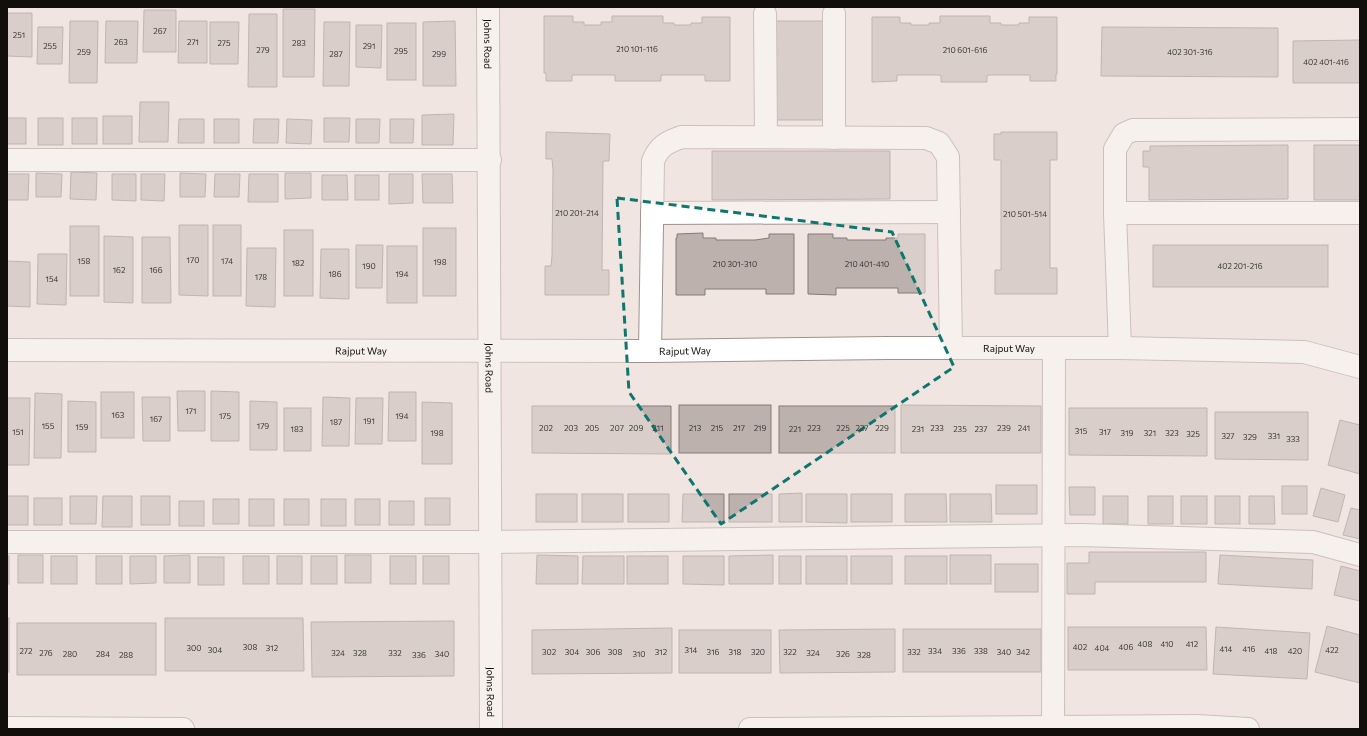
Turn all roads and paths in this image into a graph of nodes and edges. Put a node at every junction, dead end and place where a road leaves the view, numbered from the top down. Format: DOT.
graph roads {
  1 [pos="488,7"];
  2 [pos="766,14"];
  3 [pos="834,14"];
  4 [pos="1360,129"];
  5 [pos="766,137"];
  6 [pos="834,138"];
  7 [pos="7,160"];
  8 [pos="490,160"];
  9 [pos="949,212"];
  10 [pos="652,213"];
  11 [pos="1115,213"];
  12 [pos="1360,213"];
  13 [pos="951,348"];
  14 [pos="1120,348"];
  15 [pos="1054,349"];
  16 [pos="7,350"];
  17 [pos="490,351"];
  18 [pos="650,351"];
  19 [pos="1360,366"];
  20 [pos="1053,535"];
  21 [pos="7,542"];
  22 [pos="489,542"];
  23 [pos="1360,555"];
  24 [pos="1053,726"];
  25 [pos="7,728"];
  26 [pos="885,728"];
  27 [pos="86,729"];
  28 [pos="183,729"];
  29 [pos="491,729"];
  30 [pos="750,729"];
  31 [pos="1248,729"];
  1 -- 8 [label="street, Johns Road"];
  2 -- 5 [label="street"];
  3 -- 6 [label="street"];
  4 -- 11 [label="street"];
  5 -- 6 [label="street"];
  5 -- 10 [label="street"];
  6 -- 9 [label="street"];
  7 -- 8 [label="street"];
  8 -- 17 [label="street, Johns Road"];
  9 -- 10 [label="street"];
  9 -- 13 [label="street"];
  10 -- 18 [label="street"];
  11 -- 12 [label="street"];
  11 -- 14 [label="street"];
  13 -- 15 [label="street, Rajput Way"];
  13 -- 18 [label="street, Rajput Way"];
  14 -- 15 [label="street, Rajput Way"];
  14 -- 19 [label="street, Rajput Way"];
  15 -- 20 [label="street"];
  16 -- 17 [label="street, Rajput Way"];
  17 -- 18 [label="street, Rajput Way"];
  17 -- 22 [label="street, Johns Road"];
  20 -- 22 [label="street"];
  20 -- 23 [label="street"];
  20 -- 24 [label="street"];
  21 -- 22 [label="street"];
  22 -- 29 [label="street, Johns Road"];
  24 -- 26 [label="street"];
  24 -- 31 [label="street"];
  25 -- 27 [label="street"];
  26 -- 30 [label="street"];
  27 -- 28 [label="street"];
}
